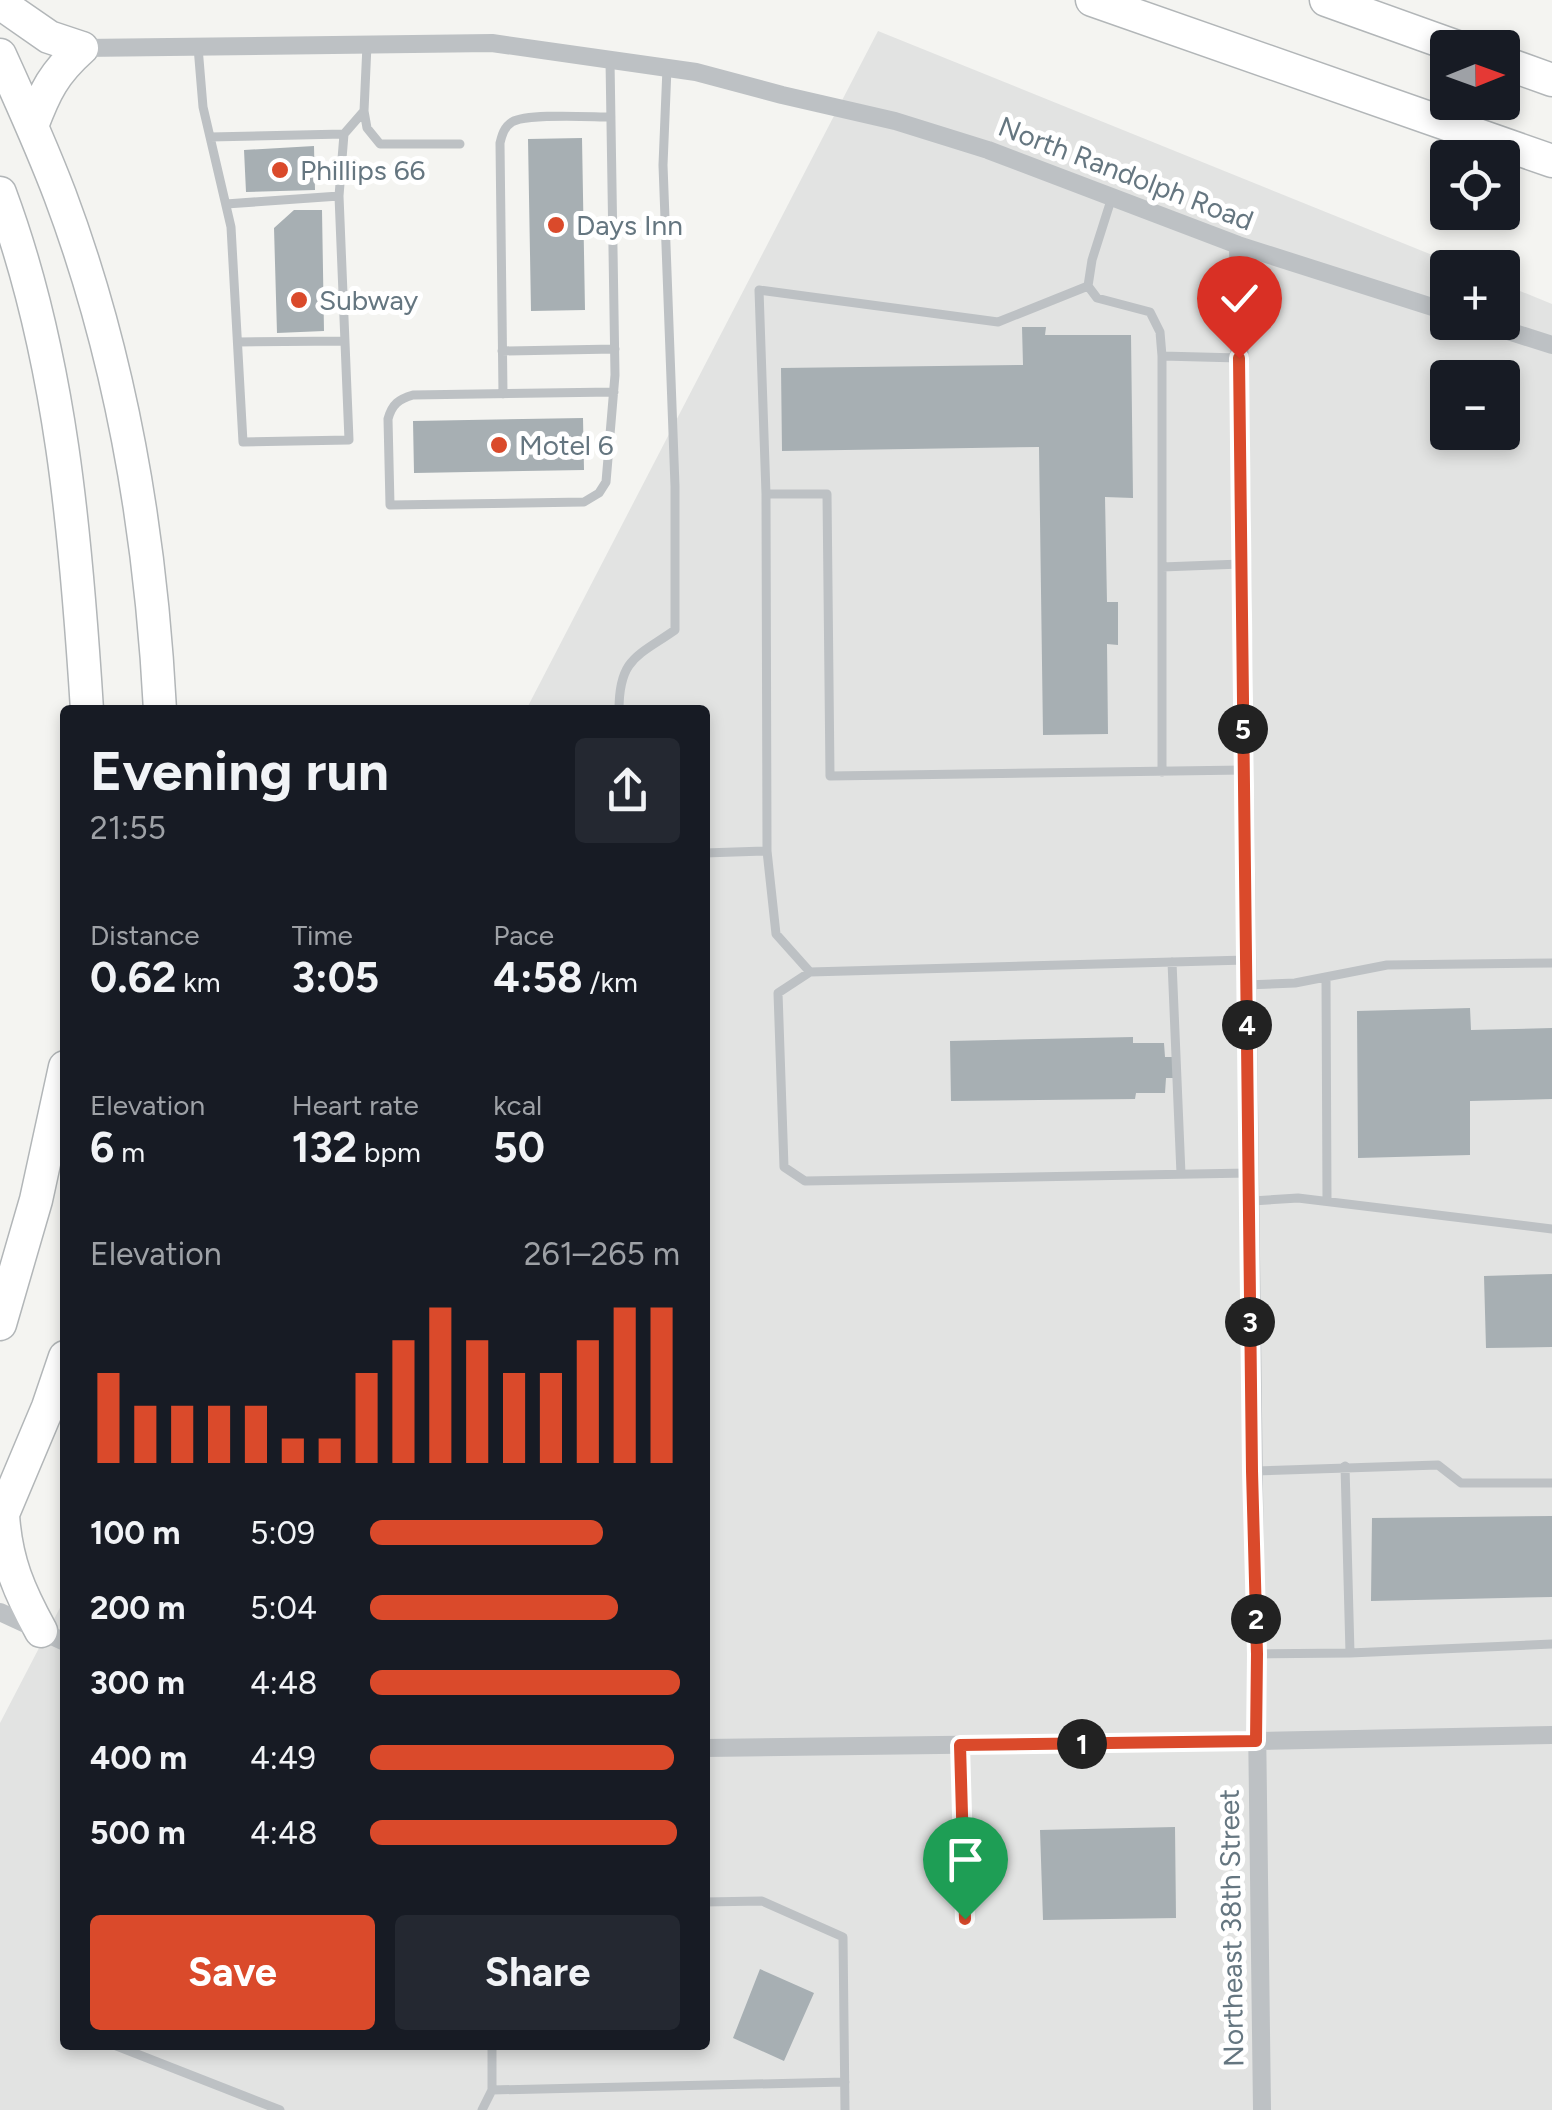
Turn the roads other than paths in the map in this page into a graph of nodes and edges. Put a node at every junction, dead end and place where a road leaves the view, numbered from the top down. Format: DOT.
graph roads {
  1 [pos="1092,0"];
  2 [pos="1326,0"];
  3 [pos="0,3"];
  4 [pos="1430,37"];
  5 [pos="368,45"];
  6 [pos="198,47"];
  7 [pos="82,48"];
  8 [pos="0,54"];
  9 [pos="610,60"];
  10 [pos="667,68"];
  11 [pos="1520,68"];
  12 [pos="1552,80"];
  13 [pos="0,93"];
  14 [pos="364,112"];
  15 [pos="611,117"];
  16 [pos="32,126"];
  17 [pos="344,134"];
  18 [pos="210,137"];
  19 [pos="460,144"];
  20 [pos="1552,161"];
  21 [pos="0,192"];
  22 [pos="339,196"];
  23 [pos="1112,198"];
  24 [pos="226,204"];
  25 [pos="1238,245"];
  26 [pos="1088,286"];
  27 [pos="1430,306"];
  28 [pos="1520,335"];
  29 [pos="345,340"];
  30 [pos="238,342"];
  31 [pos="1552,345"];
  32 [pos="615,350"];
  33 [pos="502,351"];
  34 [pos="1162,356"];
  35 [pos="1239,358"];
  36 [pos="614,392"];
  37 [pos="503,394"];
  38 [pos="766,494"];
  39 [pos="1241,564"];
  40 [pos="1162,568"];
  41 [pos="87,705"];
  42 [pos="160,705"];
  43 [pos="619,705"];
  44 [pos="1244,770"];
  45 [pos="1162,772"];
  46 [pos="767,851"];
  47 [pos="710,852"];
  48 [pos="1246,960"];
  49 [pos="1172,962"];
  50 [pos="1552,962"];
  51 [pos="810,972"];
  52 [pos="1326,977"];
  53 [pos="1246,985"];
  54 [pos="60,1090"];
  55 [pos="1249,1173"];
  56 [pos="1182,1174"];
  57 [pos="1249,1201"];
  58 [pos="1326,1201"];
  59 [pos="1552,1229"];
  60 [pos="0,1324"];
  61 [pos="60,1372"];
  62 [pos="1345,1466"];
  63 [pos="1252,1471"];
  64 [pos="1552,1483"];
  65 [pos="2,1518"];
  66 [pos="0,1612"];
  67 [pos="53,1636"];
  68 [pos="1552,1644"];
  69 [pos="1257,1654"];
  70 [pos="1350,1654"];
  71 [pos="1552,1734"];
  72 [pos="1256,1741"];
  73 [pos="960,1745"];
  74 [pos="710,1748"];
  75 [pos="710,1902"];
  76 [pos="965,1919"];
  77 [pos="127,2050"];
  78 [pos="492,2050"];
  79 [pos="845,2082"];
  80 [pos="492,2090"];
  81 [pos="280,2110"];
  82 [pos="482,2110"];
  83 [pos="845,2110"];
  84 [pos="1262,2110"];
  1 -- 20 [label="highway"];
  2 -- 4 [label="highway"];
  3 -- 7 [label="highway"];
  5 -- 6 [label="street, North Randolph Road"];
  5 -- 9 [label="street, North Randolph Road"];
  5 -- 14 [label="lane"];
  6 -- 7 [label="street, North Randolph Road"];
  6 -- 18 [label="lane"];
  7 -- 8 [label="highway"];
  7 -- 16 [label="highway"];
  8 -- 16 [label="highway"];
  9 -- 10 [label="street, North Randolph Road"];
  9 -- 15 [label="lane"];
  10 -- 23 [label="street, North Randolph Road"];
  10 -- 43 [label="lane"];
  11 -- 12 [label="highway"];
  13 -- 16 [label="highway"];
  14 -- 17 [label="lane"];
  14 -- 19 [label="lane"];
  15 -- 32 [label="lane"];
  15 -- 33 [label="lane"];
  16 -- 42 [label="highway"];
  17 -- 18 [label="lane"];
  17 -- 22 [label="lane"];
  18 -- 24 [label="lane"];
  21 -- 41 [label="highway"];
  22 -- 24 [label="lane"];
  22 -- 29 [label="lane"];
  23 -- 25 [label="street, North Randolph Road"];
  23 -- 26 [label="lane"];
  24 -- 30 [label="lane"];
  25 -- 27 [label="street, North Randolph Road"];
  25 -- 35 [label="street, Northeast 38th Street"];
  26 -- 34 [label="lane"];
  26 -- 38 [label="lane"];
  28 -- 31 [label="street"];
  29 -- 30 [label="lane"];
  29 -- 30 [label="lane"];
  32 -- 33 [label="lane"];
  32 -- 36 [label="lane"];
  33 -- 37 [label="lane"];
  34 -- 35 [label="lane"];
  34 -- 40 [label="lane"];
  35 -- 39 [label="street, Northeast 38th Street"];
  36 -- 37 [label="lane"];
  36 -- 37 [label="lane"];
  38 -- 45 [label="lane"];
  38 -- 46 [label="lane"];
  39 -- 40 [label="lane"];
  39 -- 44 [label="street, Northeast 38th Street"];
  40 -- 45 [label="lane"];
  44 -- 45 [label="lane"];
  44 -- 48 [label="street, Northeast 38th Street"];
  46 -- 47 [label="lane"];
  46 -- 51 [label="lane"];
  48 -- 49 [label="lane"];
  48 -- 53 [label="street, Northeast 38th Street"];
  49 -- 51 [label="lane"];
  49 -- 56 [label="lane"];
  50 -- 52 [label="lane"];
  51 -- 56 [label="lane"];
  52 -- 53 [label="lane"];
  52 -- 58 [label="lane"];
  53 -- 55 [label="street, Northeast 38th Street"];
  54 -- 60 [label="highway"];
  55 -- 56 [label="lane"];
  55 -- 57 [label="street, Northeast 38th Street"];
  57 -- 58 [label="lane"];
  57 -- 63 [label="street, Northeast 38th Street"];
  58 -- 59 [label="lane"];
  61 -- 65 [label="highway"];
  62 -- 63 [label="lane"];
  62 -- 64 [label="lane"];
  62 -- 70 [label="lane"];
  63 -- 69 [label="street, Northeast 38th Street"];
  65 -- 67 [label="highway"];
  66 -- 67 [label="street"];
  68 -- 70 [label="lane"];
  69 -- 70 [label="lane"];
  69 -- 72 [label="street, Northeast 38th Street"];
  71 -- 72 [label="street"];
  72 -- 73 [label="street"];
  72 -- 84 [label="street, Northeast 38th Street"];
  73 -- 74 [label="street"];
  73 -- 76 [label="lane"];
  75 -- 79 [label="lane"];
  77 -- 81 [label="lane"];
  78 -- 80 [label="lane"];
  79 -- 80 [label="lane"];
  79 -- 83 [label="lane"];
  80 -- 82 [label="lane"];
}
